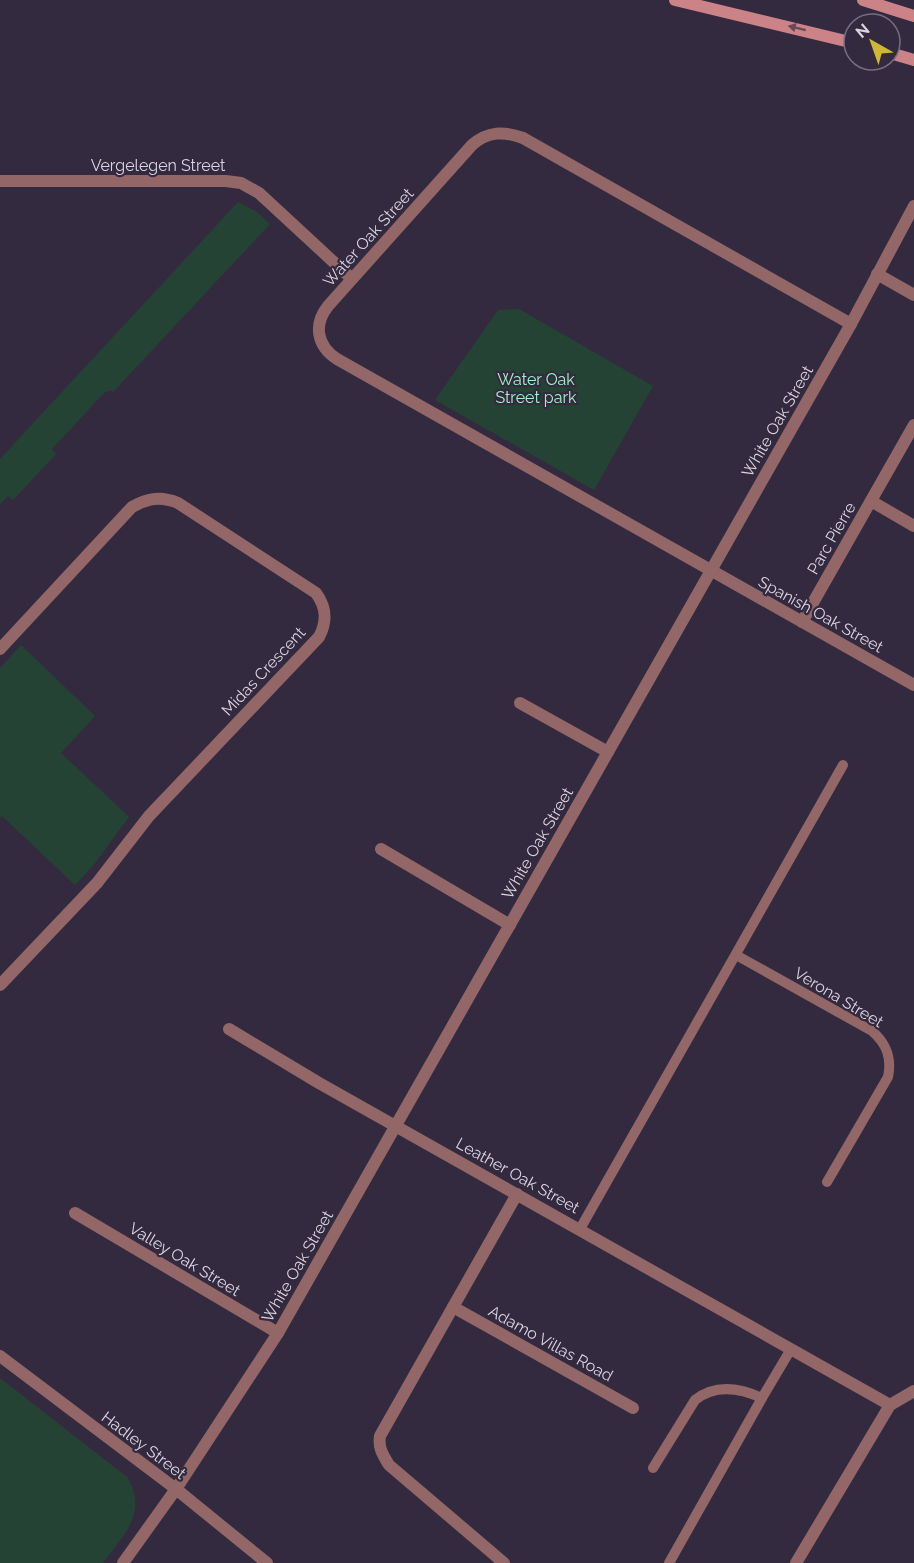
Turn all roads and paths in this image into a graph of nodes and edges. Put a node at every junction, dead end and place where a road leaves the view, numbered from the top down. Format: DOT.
graph roads {
  1 [pos="675,0"];
  2 [pos="863,0"];
  3 [pos="914,16"];
  4 [pos="842,40"];
  5 [pos="0,181"];
  6 [pos="914,206"];
  7 [pos="877,274"];
  8 [pos="352,279"];
  9 [pos="914,296"];
  10 [pos="851,324"];
  11 [pos="914,425"];
  12 [pos="871,501"];
  13 [pos="914,526"];
  14 [pos="711,570"];
  15 [pos="802,622"];
  16 [pos="0,649"];
  17 [pos="914,685"];
  18 [pos="520,703"];
  19 [pos="608,752"];
  20 [pos="843,765"];
  21 [pos="381,849"];
  22 [pos="510,925"];
  23 [pos="736,955"];
  24 [pos="0,985"];
  25 [pos="229,1029"];
  26 [pos="396,1125"];
  27 [pos="827,1182"];
  28 [pos="517,1194"];
  29 [pos="75,1213"];
  30 [pos="580,1229"];
  31 [pos="453,1307"];
  32 [pos="278,1333"];
  33 [pos="791,1348"];
  34 [pos="0,1356"];
  35 [pos="914,1391"];
  36 [pos="762,1398"];
  37 [pos="890,1405"];
  38 [pos="633,1408"];
  39 [pos="653,1468"];
  40 [pos="176,1489"];
  41 [pos="123,1563"];
  42 [pos="267,1563"];
  43 [pos="504,1563"];
  44 [pos="669,1563"];
  45 [pos="796,1563"];
  4 -- 1 [label="main road, one-way"];
  2 -- 3 [label="main road"];
  5 -- 8 [label="street, Vergelegen Street"];
  6 -- 7 [label="street, White Oak Street"];
  7 -- 9 [label="street"];
  7 -- 10 [label="street, White Oak Street"];
  8 -- 10 [label="street, Water Oak Street"];
  8 -- 14 [label="street, Water Oak Street"];
  10 -- 14 [label="street, White Oak Street"];
  11 -- 12 [label="street, Parc Pierre"];
  12 -- 13 [label="street, Parc Pierre"];
  12 -- 15 [label="street, Parc Pierre"];
  14 -- 15 [label="street, Spanish Oak Street"];
  14 -- 19 [label="street, White Oak Street"];
  15 -- 17 [label="street, Spanish Oak Street"];
  16 -- 24 [label="street, Midas Crescent"];
  18 -- 19 [label="street"];
  19 -- 22 [label="street, White Oak Street"];
  20 -- 23 [label="lane"];
  21 -- 22 [label="street"];
  22 -- 26 [label="street, White Oak Street"];
  23 -- 27 [label="lane, Verona Street"];
  23 -- 30 [label="lane"];
  25 -- 26 [label="street, Leather Oak Street"];
  26 -- 28 [label="street, Leather Oak Street"];
  26 -- 32 [label="street, White Oak Street"];
  28 -- 30 [label="street, Leather Oak Street"];
  28 -- 31 [label="street"];
  29 -- 32 [label="street, Valley Oak Street"];
  30 -- 33 [label="street, Leather Oak Street"];
  31 -- 38 [label="street, Adamo Villas Road"];
  31 -- 43 [label="street"];
  32 -- 40 [label="street, White Oak Street"];
  33 -- 36 [label="lane"];
  33 -- 37 [label="street, Leather Oak Street"];
  34 -- 40 [label="street, Hadley Street"];
  35 -- 37 [label="street"];
  36 -- 39 [label="lane"];
  36 -- 44 [label="lane"];
  37 -- 45 [label="street"];
  40 -- 41 [label="street, White Oak Street"];
  40 -- 42 [label="street, Hadley Street"];
}
